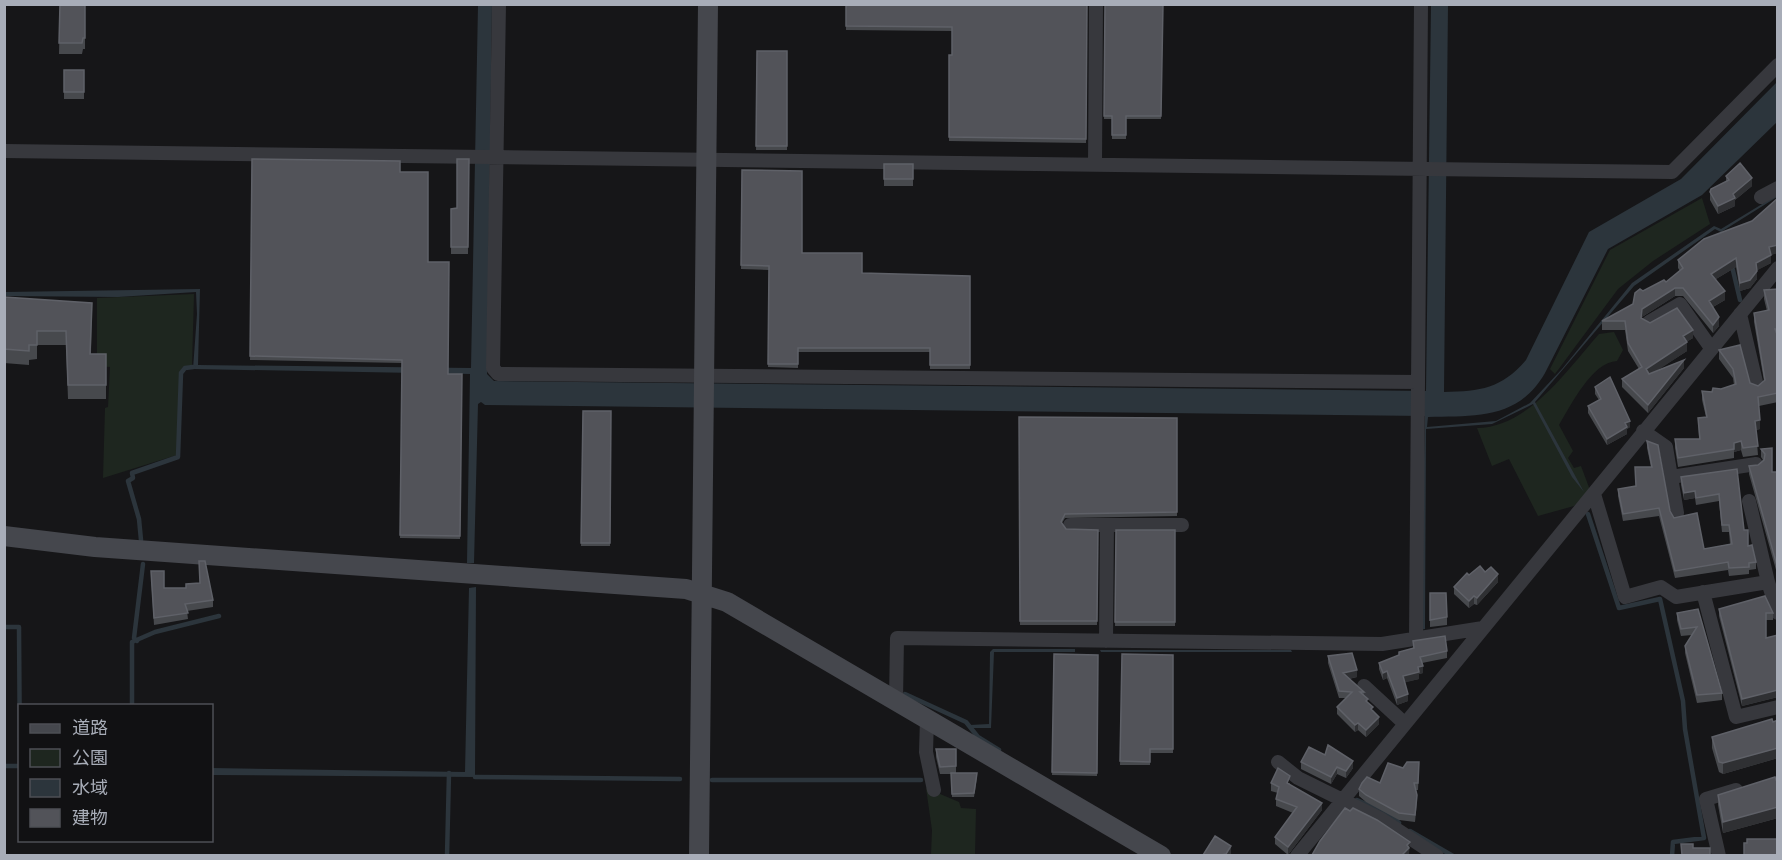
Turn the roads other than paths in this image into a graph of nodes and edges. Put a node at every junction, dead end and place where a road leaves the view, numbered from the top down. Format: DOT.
graph roads {
  1 [pos="499,4"];
  2 [pos="708,4"];
  3 [pos="1096,4"];
  4 [pos="1421,4"];
  5 [pos="1778,65"];
  6 [pos="4,151"];
  7 [pos="497,158"];
  8 [pos="706,160"];
  9 [pos="1095,164"];
  10 [pos="1420,169"];
  11 [pos="1778,188"];
  12 [pos="1761,197"];
  13 [pos="1778,268"];
  14 [pos="1740,314"];
  15 [pos="1649,322"];
  16 [pos="1711,348"];
  17 [pos="704,379"];
  18 [pos="1418,382"];
  19 [pos="1757,386"];
  20 [pos="1644,431"];
  21 [pos="1756,464"];
  22 [pos="1671,477"];
  23 [pos="1594,494"];
  24 [pos="1749,501"];
  25 [pos="1677,513"];
  26 [pos="1070,525"];
  27 [pos="1107,525"];
  28 [pos="1182,525"];
  29 [pos="4,536"];
  30 [pos="1768,582"];
  31 [pos="1703,592"];
  32 [pos="702,594"];
  33 [pos="1778,613"];
  34 [pos="1483,628"];
  35 [pos="1416,638"];
  36 [pos="1106,640"];
  37 [pos="1364,686"];
  38 [pos="896,701"];
  39 [pos="1778,707"];
  40 [pos="927,719"];
  41 [pos="1404,723"];
  42 [pos="1278,762"];
  43 [pos="1746,786"];
  44 [pos="934,790"];
  45 [pos="1344,801"];
  46 [pos="699,855"];
  47 [pos="1161,855"];
  48 [pos="1298,855"];
  49 [pos="1437,855"];
  50 [pos="1719,855"];
  1 -- 7 [label="street"];
  2 -- 8 [label="street"];
  3 -- 9 [label="street"];
  4 -- 10 [label="street"];
  5 -- 10 [label="street"];
  6 -- 7 [label="street"];
  7 -- 8 [label="street"];
  7 -- 17 [label="street"];
  8 -- 9 [label="street"];
  8 -- 17 [label="street"];
  9 -- 10 [label="street"];
  10 -- 18 [label="street"];
  11 -- 12 [label="street"];
  13 -- 14 [label="street"];
  14 -- 16 [label="street"];
  14 -- 19 [label="street"];
  15 -- 16 [label="street"];
  16 -- 20 [label="street"];
  17 -- 18 [label="street"];
  17 -- 32 [label="street"];
  18 -- 35 [label="street"];
  20 -- 22 [label="street"];
  20 -- 23 [label="street"];
  21 -- 22 [label="street"];
  22 -- 25 [label="street"];
  23 -- 31 [label="street"];
  23 -- 34 [label="street"];
  24 -- 30 [label="street"];
  26 -- 27 [label="street"];
  27 -- 28 [label="street"];
  27 -- 36 [label="street"];
  29 -- 32 [label="street"];
  30 -- 31 [label="street"];
  30 -- 33 [label="street"];
  31 -- 39 [label="street"];
  32 -- 38 [label="street"];
  32 -- 46 [label="street"];
  34 -- 35 [label="street"];
  34 -- 41 [label="street"];
  35 -- 36 [label="street"];
  36 -- 38 [label="street"];
  37 -- 41 [label="street"];
  38 -- 40 [label="street"];
  40 -- 44 [label="street"];
  40 -- 47 [label="street"];
  41 -- 45 [label="street"];
  42 -- 45 [label="street"];
  43 -- 50 [label="street"];
  45 -- 48 [label="street"];
  45 -- 49 [label="street"];
}
